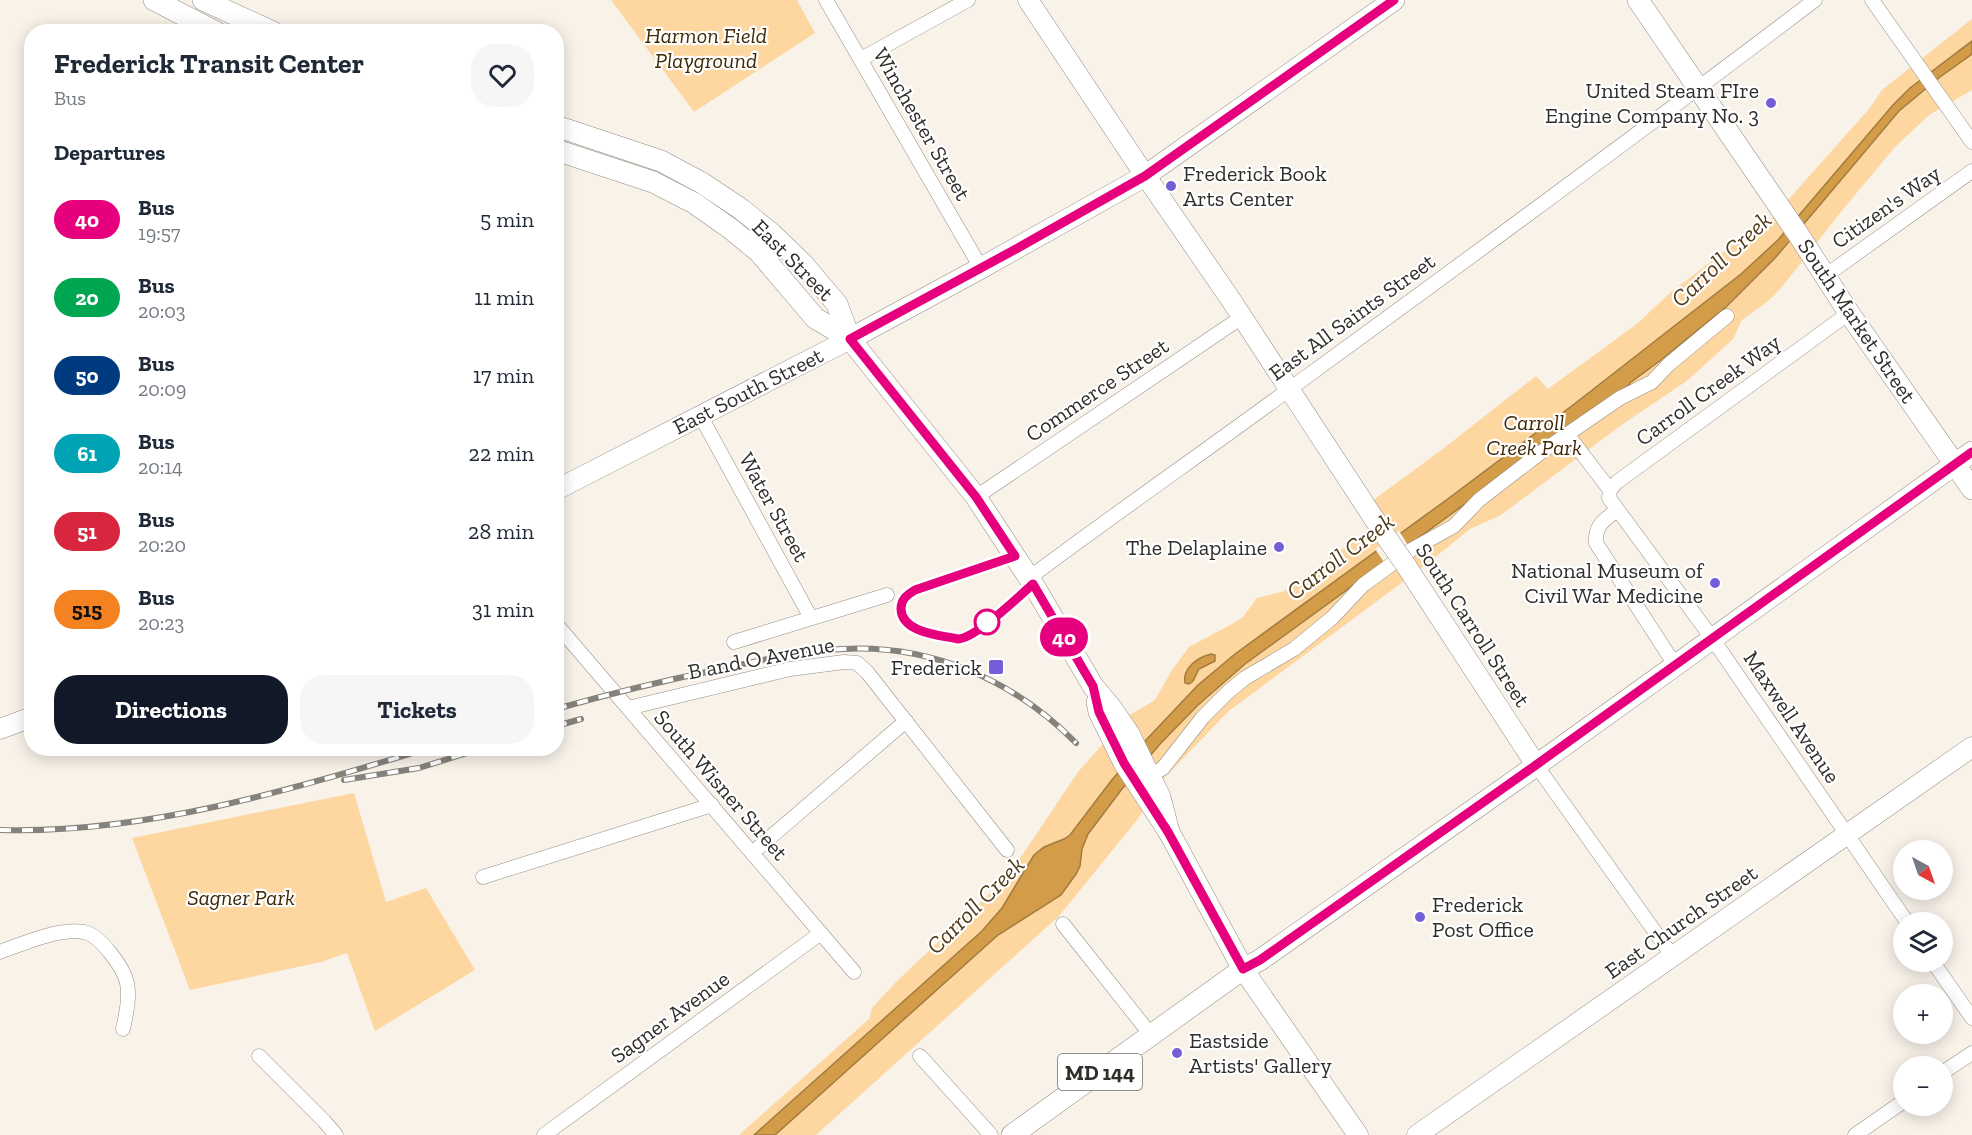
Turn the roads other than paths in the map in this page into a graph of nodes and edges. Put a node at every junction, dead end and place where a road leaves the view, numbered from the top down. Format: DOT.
graph roads {
  1 [pos="154,0"];
  2 [pos="203,0"];
  3 [pos="826,0"];
  4 [pos="968,0"];
  5 [pos="1028,0"];
  6 [pos="1394,0"];
  7 [pos="1638,0"];
  8 [pos="1815,0"];
  9 [pos="1872,0"];
  10 [pos="199,24"];
  11 [pos="256,24"];
  12 [pos="861,59"];
  13 [pos="1698,88"];
  14 [pos="564,129"];
  15 [pos="1972,142"];
  16 [pos="564,153"];
  17 [pos="1972,171"];
  18 [pos="1145,176"];
  19 [pos="981,268"];
  20 [pos="1825,276"];
  21 [pos="1849,313"];
  22 [pos="1727,316"];
  23 [pos="1242,317"];
  24 [pos="850,339"];
  25 [pos="1290,389"];
  26 [pos="700,415"];
  27 [pos="1567,434"];
  28 [pos="1964,458"];
  29 [pos="564,486"];
  30 [pos="1972,489"];
  31 [pos="1610,490"];
  32 [pos="976,497"];
  33 [pos="1617,510"];
  34 [pos="1029,578"];
  35 [pos="887,595"];
  36 [pos="811,618"];
  37 [pos="564,633"];
  38 [pos="1712,638"];
  39 [pos="734,642"];
  40 [pos="1675,665"];
  41 [pos="628,708"];
  42 [pos="24,720"];
  43 [pos="906,721"];
  44 [pos="0,729"];
  45 [pos="1972,747"];
  46 [pos="1536,765"];
  47 [pos="1140,766"];
  48 [pos="712,806"];
  49 [pos="1847,835"];
  50 [pos="1007,850"];
  51 [pos="752,853"];
  52 [pos="483,877"];
  53 [pos="1900,912"];
  54 [pos="1063,924"];
  55 [pos="821,933"];
  56 [pos="0,952"];
  57 [pos="1673,957"];
  58 [pos="1243,969"];
  59 [pos="854,972"];
  60 [pos="1940,972"];
  61 [pos="1972,1018"];
  62 [pos="123,1029"];
  63 [pos="1151,1035"];
  64 [pos="1972,1053"];
  65 [pos="259,1056"];
  66 [pos="920,1056"];
  67 [pos="1953,1066"];
  68 [pos="1893,1109"];
  69 [pos="336,1135"];
  70 [pos="544,1135"];
  71 [pos="991,1135"];
  72 [pos="1012,1135"];
  73 [pos="1358,1135"];
  74 [pos="1417,1135"];
  75 [pos="1855,1135"];
  1 -- 10 [label="main road"];
  2 -- 11 [label="main road"];
  3 -- 12 [label="street, Winchester Street"];
  4 -- 12 [label="street"];
  5 -- 18 [label="street, South Carroll Street"];
  6 -- 18 [label="main road, East South Street"];
  7 -- 13 [label="main road, South Market Street"];
  8 -- 13 [label="street, East All Saints Street"];
  9 -- 15 [label="street"];
  12 -- 19 [label="street, Winchester Street"];
  13 -- 20 [label="main road, South Market Street"];
  13 -- 25 [label="street, East All Saints Street"];
  14 -- 24 [label="main road, East Street"];
  16 -- 24 [label="main road, East Street"];
  17 -- 20 [label="street, Citizen's Way"];
  18 -- 19 [label="main road, East South Street"];
  18 -- 23 [label="street, South Carroll Street"];
  19 -- 24 [label="main road, East South Street"];
  20 -- 21 [label="main road, South Market Street"];
  21 -- 28 [label="main road, South Market Street"];
  21 -- 31 [label="street, Carroll Creek Way"];
  22 -- 27 [label="street"];
  23 -- 25 [label="street, South Carroll Street"];
  23 -- 32 [label="street, Commerce Street"];
  24 -- 26 [label="street, East South Street"];
  24 -- 32 [label="main road"];
  25 -- 34 [label="street, East All Saints Street"];
  25 -- 46 [label="street, South Carroll Street, bridge"];
  26 -- 29 [label="street, East South Street"];
  26 -- 36 [label="street, Water Street"];
  27 -- 31 [label="street"];
  27 -- 47 [label="street"];
  28 -- 30 [label="main road, South Market Street"];
  28 -- 38 [label="main road, MD 144"];
  31 -- 33 [label="street"];
  32 -- 34 [label="main road"];
  33 -- 38 [label="street, Maxwell Avenue"];
  33 -- 40 [label="street"];
  34 -- 47 [label="main road"];
  35 -- 36 [label="street, B and O Avenue"];
  36 -- 39 [label="street, B and O Avenue"];
  37 -- 41 [label="street, South Wisner Street"];
  38 -- 40 [label="main road, MD 144"];
  38 -- 49 [label="street, Maxwell Avenue"];
  40 -- 46 [label="main road, MD 144"];
  41 -- 43 [label="street, B and O Avenue"];
  41 -- 48 [label="street, South Wisner Street"];
  42 -- 44 [label="street"];
  43 -- 50 [label="street"];
  43 -- 51 [label="street"];
  45 -- 49 [label="street, East Church Street"];
  46 -- 57 [label="street"];
  46 -- 58 [label="main road, MD 144"];
  47 -- 58 [label="main road"];
  48 -- 51 [label="street, South Wisner Street"];
  48 -- 52 [label="street"];
  49 -- 53 [label="street, Maxwell Avenue"];
  49 -- 57 [label="street, East Church Street"];
  51 -- 55 [label="street, South Wisner Street"];
  54 -- 63 [label="street"];
  55 -- 59 [label="street, South Wisner Street"];
  55 -- 70 [label="street, Sagner Avenue"];
  56 -- 62 [label="street"];
  57 -- 74 [label="street, East Church Street"];
  58 -- 63 [label="main road, MD 144"];
  58 -- 73 [label="street"];
  60 -- 61 [label="street"];
  63 -- 72 [label="main road, MD 144"];
  64 -- 67 [label="street"];
  65 -- 69 [label="street"];
  66 -- 71 [label="street"];
  68 -- 75 [label="street"];
}
